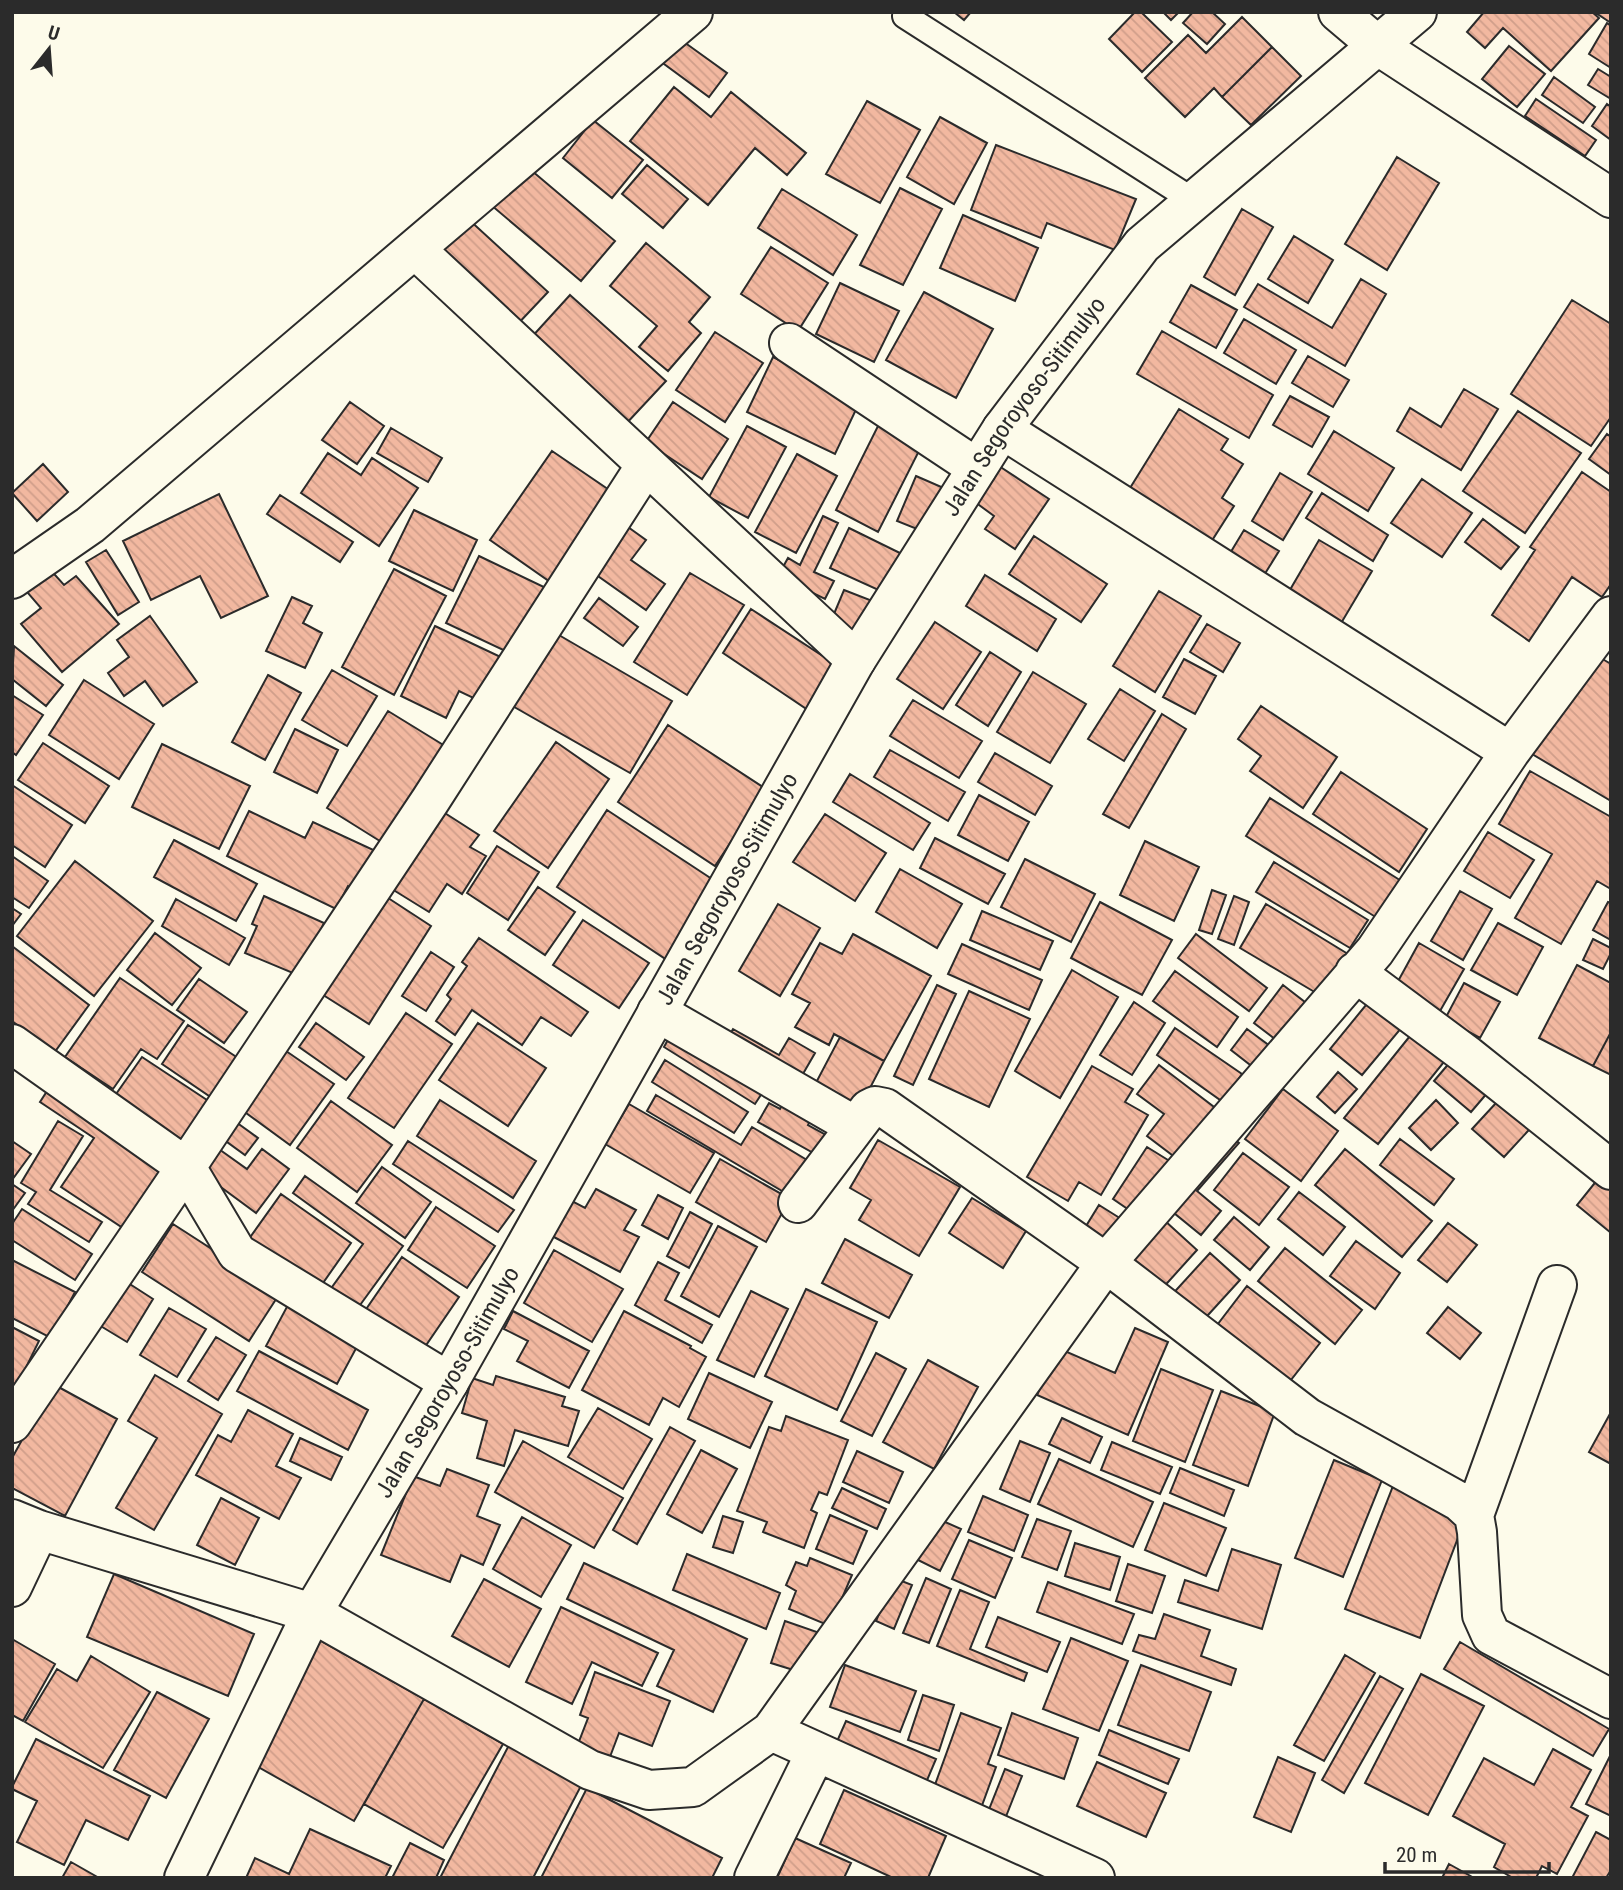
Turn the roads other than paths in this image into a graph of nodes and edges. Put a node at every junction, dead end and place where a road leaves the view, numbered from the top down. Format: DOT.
graph roads {
  1 [pos="693,12"];
  2 [pos="1338,12"];
  3 [pos="1418,12"];
  4 [pos="905,16"];
  5 [pos="1377,45"];
  6 [pos="1611,198"];
  7 [pos="1194,201"];
  8 [pos="415,249"];
  9 [pos="789,343"];
  10 [pos="1002,429"];
  11 [pos="646,464"];
  12 [pos="977,468"];
  13 [pos="12,579"];
  14 [pos="1611,616"];
  15 [pos="856,660"];
  16 [pos="1510,752"];
  17 [pos="1355,972"];
  18 [pos="657,1012"];
  19 [pos="12,1044"];
  20 [pos="855,1126"];
  21 [pos="186,1167"];
  22 [pos="1611,1170"];
  23 [pos="798,1203"];
  24 [pos="1106,1263"];
  25 [pos="1557,1286"];
  26 [pos="449,1382"];
  27 [pos="12,1423"];
  28 [pos="1474,1515"];
  29 [pos="26,1524"];
  30 [pos="12,1587"];
  31 [pos="312,1613"];
  32 [pos="1611,1699"];
  33 [pos="771,1731"];
  34 [pos="816,1752"];
  35 [pos="184,1878"];
  36 [pos="754,1878"];
  37 [pos="1095,1878"];
  1 -- 8 [label="street"];
  2 -- 5 [label="street"];
  3 -- 5 [label="street, Jalan Segoroyoso-Sitimulyo"];
  4 -- 7 [label="lane"];
  5 -- 6 [label="street"];
  5 -- 7 [label="street, Jalan Segoroyoso-Sitimulyo"];
  7 -- 10 [label="street, Jalan Segoroyoso-Sitimulyo"];
  8 -- 11 [label="street"];
  8 -- 13 [label="street"];
  9 -- 12 [label="street"];
  10 -- 12 [label="street, Jalan Segoroyoso-Sitimulyo"];
  10 -- 16 [label="street"];
  11 -- 15 [label="street"];
  11 -- 21 [label="street"];
  12 -- 15 [label="street, Jalan Segoroyoso-Sitimulyo"];
  14 -- 16 [label="street"];
  15 -- 18 [label="street, Jalan Segoroyoso-Sitimulyo"];
  16 -- 17 [label="street"];
  17 -- 22 [label="street"];
  17 -- 24 [label="street"];
  18 -- 20 [label="street"];
  18 -- 26 [label="street, Jalan Segoroyoso-Sitimulyo"];
  19 -- 21 [label="street"];
  20 -- 23 [label="street"];
  20 -- 24 [label="street"];
  21 -- 26 [label="street"];
  21 -- 27 [label="street"];
  24 -- 28 [label="street"];
  24 -- 33 [label="street"];
  25 -- 28 [label="street"];
  26 -- 31 [label="street, Jalan Segoroyoso-Sitimulyo"];
  28 -- 32 [label="street"];
  29 -- 30 [label="street"];
  29 -- 31 [label="street"];
  31 -- 33 [label="street"];
  31 -- 35 [label="street, Jalan Segoroyoso-Sitimulyo"];
  33 -- 34 [label="street"];
  34 -- 36 [label="street"];
  34 -- 37 [label="street"];
}
